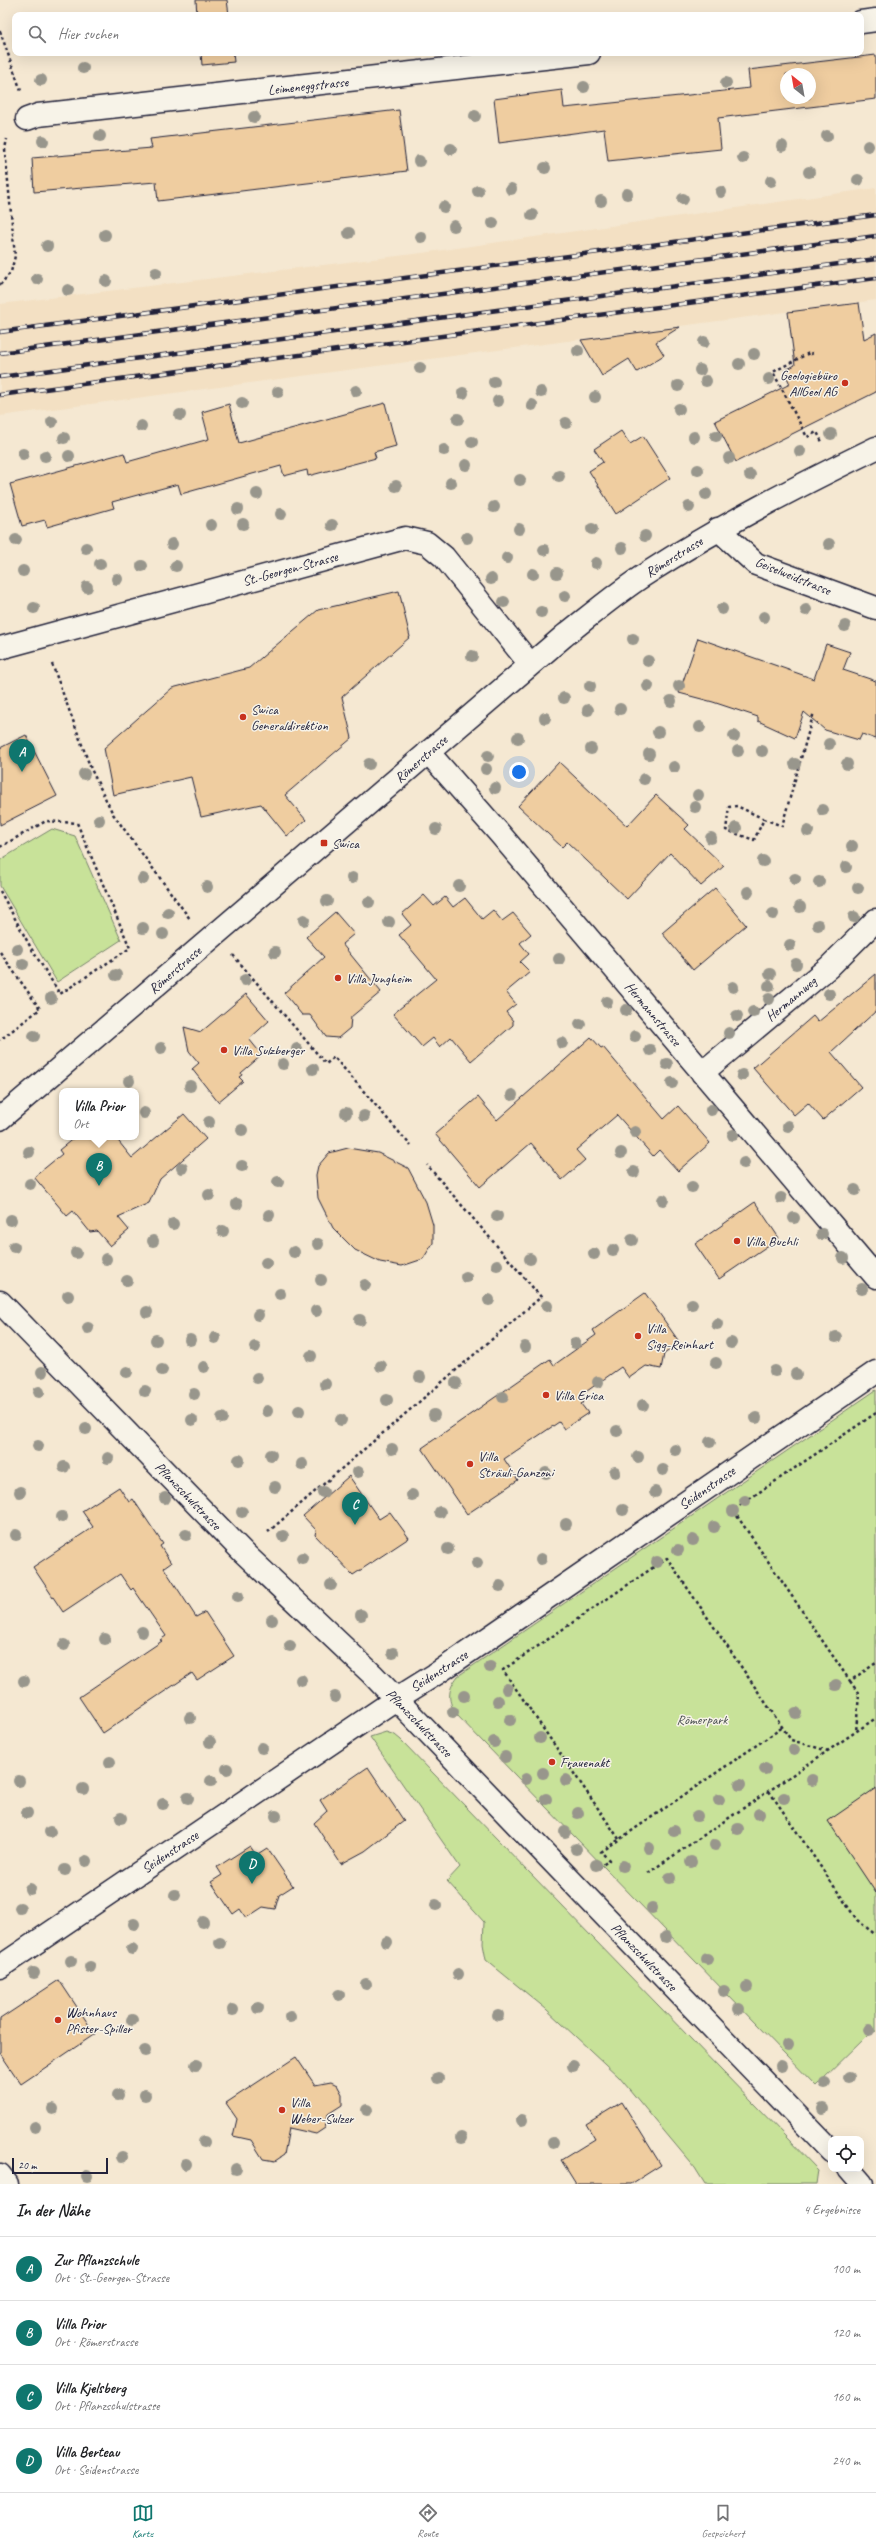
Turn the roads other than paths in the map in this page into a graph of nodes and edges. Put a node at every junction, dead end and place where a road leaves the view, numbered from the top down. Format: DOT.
graph roads {
  1 [pos="876,20"];
  2 [pos="864,22"];
  3 [pos="562,56"];
  4 [pos="27,119"];
  5 [pos="876,448"];
  6 [pos="718,529"];
  7 [pos="876,608"];
  8 [pos="0,648"];
  9 [pos="530,664"];
  10 [pos="428,752"];
  11 [pos="876,920"];
  12 [pos="702,1073"];
  13 [pos="0,1119"];
  14 [pos="876,1277"];
  15 [pos="0,1302"];
  16 [pos="876,1372"];
  17 [pos="396,1699"];
  18 [pos="0,1966"];
  19 [pos="828,2148"];
  20 [pos="852,2172"];
  21 [pos="0,2175"];
  22 [pos="7,2184"];
  23 [pos="862,2184"];
  1 -- 2 [label="street"];
  3 -- 4 [label="street, Leimeneggstrasse"];
  5 -- 6 [label="street, Römerstrasse"];
  6 -- 7 [label="street, Geiselweidstrasse"];
  6 -- 9 [label="street, Römerstrasse"];
  8 -- 9 [label="street, St.-Georgen-Strasse"];
  9 -- 10 [label="street, Römerstrasse"];
  10 -- 12 [label="street, Hermannstrasse"];
  10 -- 13 [label="street, Römerstrasse"];
  11 -- 12 [label="street, Hermannweg"];
  12 -- 14 [label="street, Hermannstrasse"];
  15 -- 17 [label="street, Pflanzschulstrasse"];
  16 -- 17 [label="street, Seidenstrasse"];
  17 -- 18 [label="street, Seidenstrasse"];
  17 -- 19 [label="street, Pflanzschulstrasse"];
  20 -- 23 [label="street"];
  21 -- 22 [label="street"];
}
